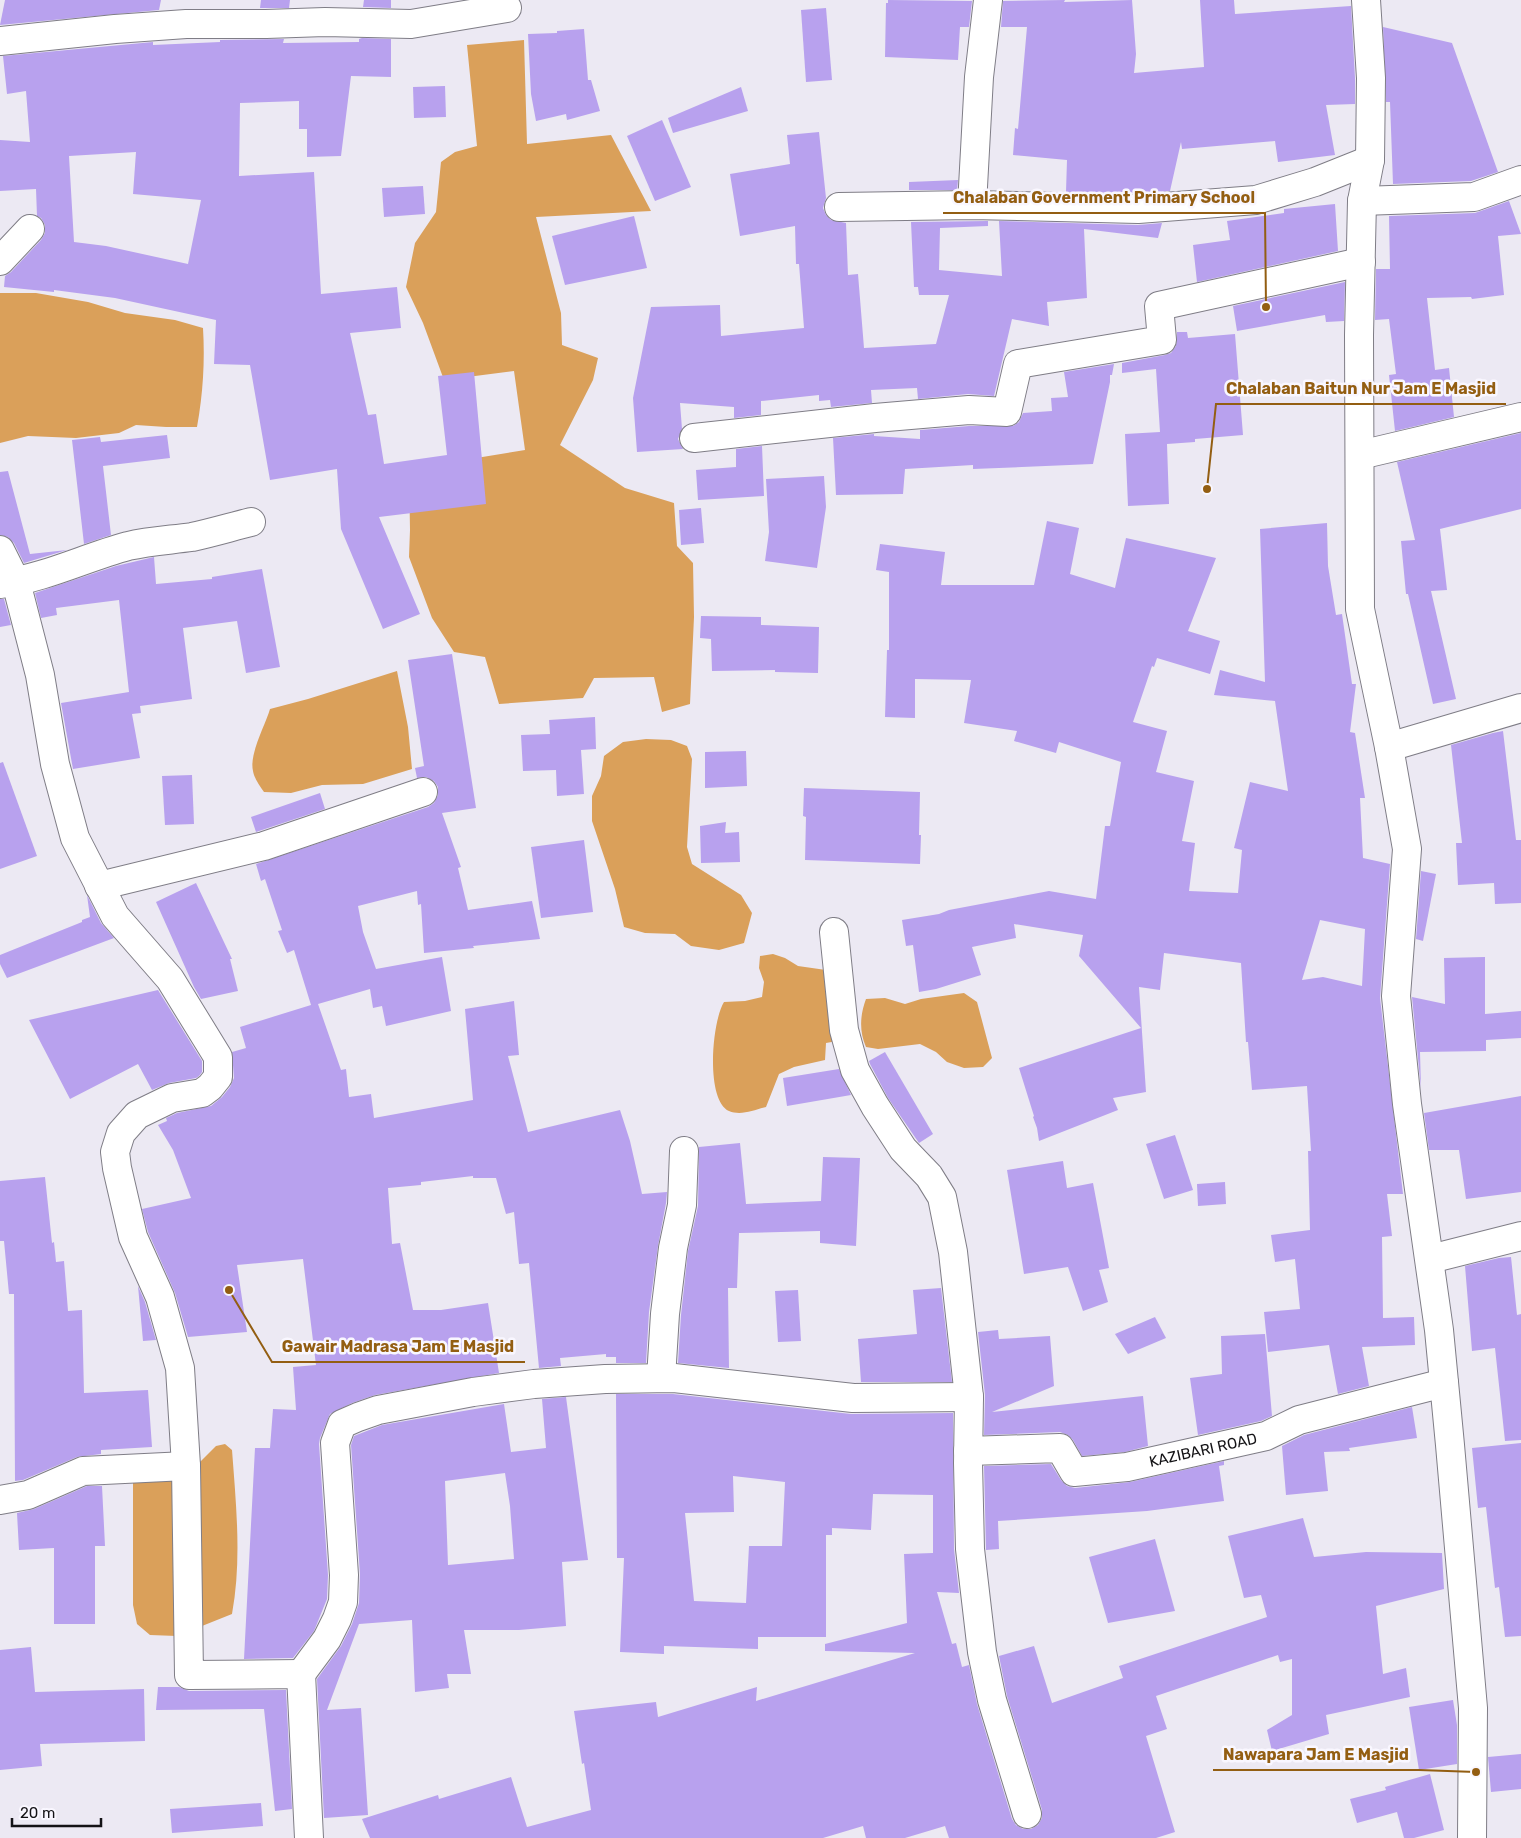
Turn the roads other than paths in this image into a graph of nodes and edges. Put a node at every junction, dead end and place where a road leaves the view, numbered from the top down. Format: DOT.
graph roads {
  1 [pos="988,0"];
  2 [pos="1366,0"];
  3 [pos="507,8"];
  4 [pos="0,41"];
  5 [pos="1370,160"];
  6 [pos="1521,180"];
  7 [pos="1362,202"];
  8 [pos="972,205"];
  9 [pos="839,207"];
  10 [pos="30,229"];
  11 [pos="0,261"];
  12 [pos="1360,262"];
  13 [pos="1521,417"];
  14 [pos="694,438"];
  15 [pos="1360,456"];
  16 [pos="251,522"];
  17 [pos="0,550"];
  18 [pos="8,583"];
  19 [pos="1521,708"];
  20 [pos="1389,747"];
  21 [pos="423,792"];
  22 [pos="99,886"];
  23 [pos="834,932"];
  24 [pos="684,1151"];
  25 [pos="1521,1236"];
  26 [pos="1430,1259"];
  27 [pos="661,1378"];
  28 [pos="1444,1383"];
  29 [pos="969,1397"];
  30 [pos="968,1451"];
  31 [pos="186,1466"];
  32 [pos="0,1500"];
  33 [pos="301,1674"];
  34 [pos="1027,1814"];
  35 [pos="309,1838"];
  36 [pos="1472,1838"];
  1 -- 8 [label="street"];
  2 -- 5 [label="street"];
  3 -- 4 [label="street"];
  5 -- 7 [label="street"];
  5 -- 8 [label="street"];
  6 -- 7 [label="street"];
  7 -- 12 [label="street"];
  8 -- 9 [label="street"];
  10 -- 11 [label="street"];
  12 -- 14 [label="street"];
  12 -- 15 [label="street"];
  13 -- 15 [label="street"];
  15 -- 20 [label="street"];
  16 -- 18 [label="street"];
  17 -- 18 [label="street"];
  18 -- 22 [label="street"];
  19 -- 20 [label="street"];
  20 -- 26 [label="street"];
  21 -- 22 [label="street"];
  22 -- 31 [label="street"];
  23 -- 29 [label="street"];
  24 -- 27 [label="street"];
  25 -- 26 [label="street"];
  26 -- 28 [label="street"];
  27 -- 29 [label="street"];
  27 -- 33 [label="street"];
  28 -- 30 [label="street, KAZIBARI ROAD"];
  28 -- 36 [label="street"];
  29 -- 30 [label="street"];
  30 -- 34 [label="street"];
  31 -- 32 [label="street"];
  31 -- 33 [label="street"];
  33 -- 35 [label="street"];
}
